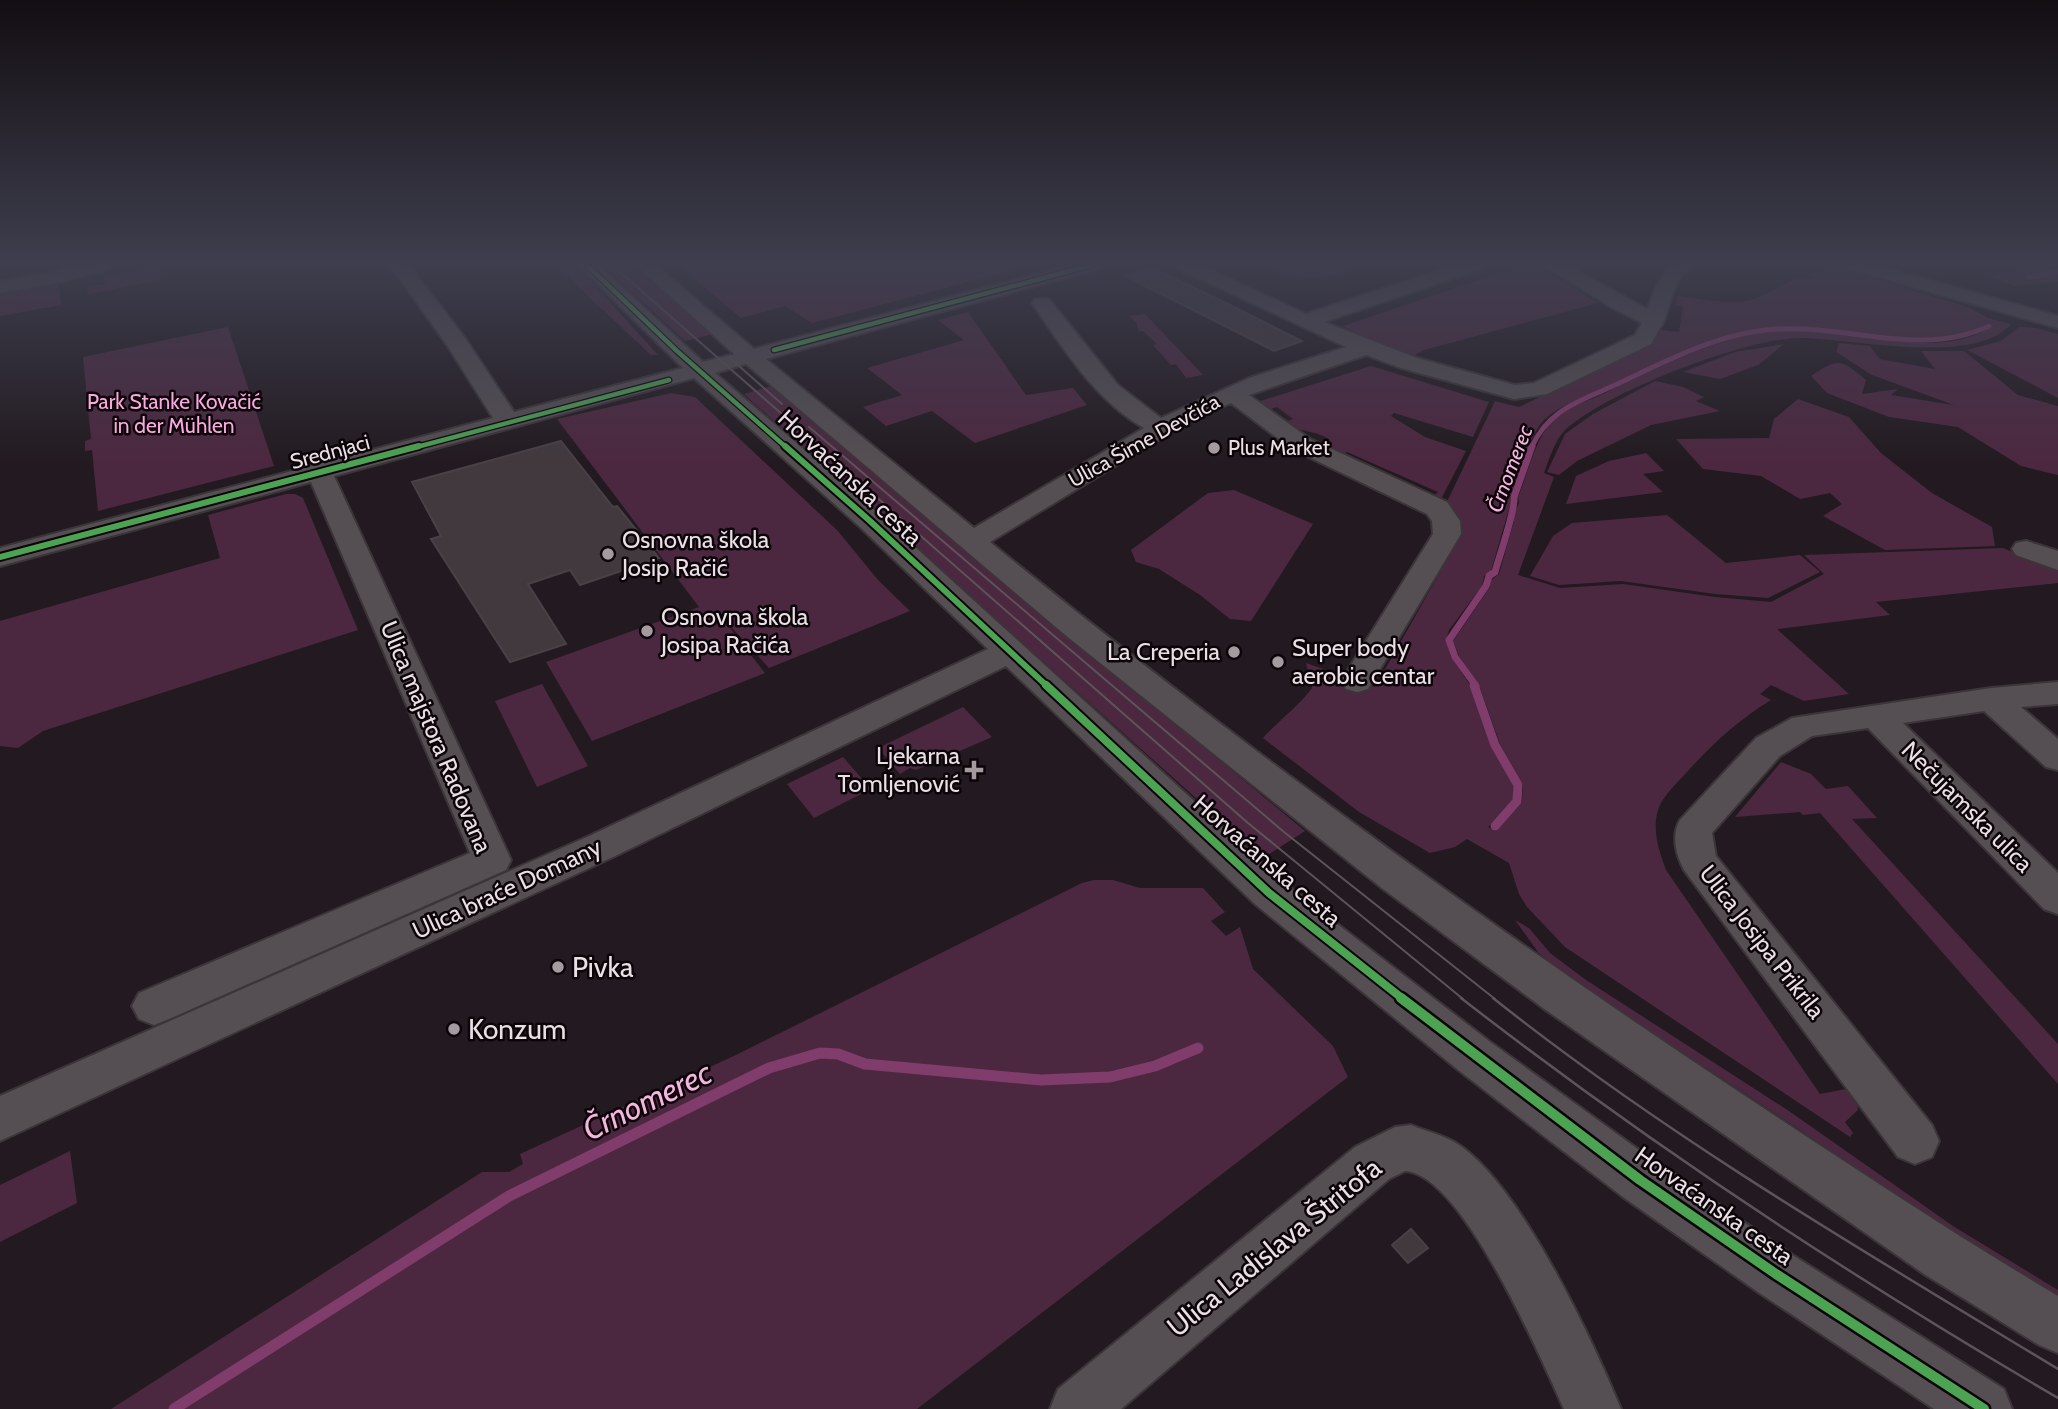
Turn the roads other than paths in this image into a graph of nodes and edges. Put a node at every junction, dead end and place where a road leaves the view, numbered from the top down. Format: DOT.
graph roads {
  1 [pos="448,331"];
  2 [pos="658,331"];
  3 [pos="721,331"];
  4 [pos="848,331"];
  5 [pos="1065,331"];
  6 [pos="1327,331"];
  7 [pos="1649,331"];
  8 [pos="1366,348"];
  9 [pos="751,357"];
  10 [pos="701,371"];
  11 [pos="1232,393"];
  12 [pos="508,422"];
  13 [pos="1161,428"];
  14 [pos="320,472"];
  15 [pos="972,541"];
  16 [pos="2026,549"];
  17 [pos="0,557"];
  18 [pos="2058,561"];
  19 [pos="1011,651"];
  20 [pos="1357,681"];
  21 [pos="2058,693"];
  22 [pos="1991,699"];
  23 [pos="1876,716"];
  24 [pos="2058,758"];
  25 [pos="2058,898"];
  26 [pos="154,1006"];
  27 [pos="0,1119"];
  28 [pos="1915,1141"];
  29 [pos="2058,1326"];
  30 [pos="1586,1394"];
  31 [pos="1078,1409"];
  32 [pos="1984,1409"];
  1 -- 12 [label="street"];
  2 -- 10 [label="street, Horvaćanska cesta"];
  3 -- 9 [label="street, Horvaćanska cesta"];
  4 -- 9 [label="street, Srednjaci"];
  5 -- 13 [label="street"];
  6 -- 8 [label="street"];
  7 -- 8 [label="street"];
  8 -- 11 [label="street, Ulica Šime Devčića"];
  9 -- 10 [label="street, Srednjaci"];
  9 -- 15 [label="street, Horvaćanska cesta"];
  10 -- 12 [label="street, Srednjaci"];
  10 -- 19 [label="street, Horvaćanska cesta"];
  11 -- 13 [label="street, Ulica Šime Devčića"];
  11 -- 20 [label="street"];
  12 -- 14 [label="street, Srednjaci"];
  13 -- 15 [label="street, Ulica Šime Devčića"];
  14 -- 17 [label="street, Srednjaci"];
  14 -- 26 [label="street, Ulica majstora Radovana"];
  15 -- 29 [label="street, Horvaćanska cesta"];
  16 -- 18 [label="street"];
  19 -- 27 [label="street, Ulica braće Domany"];
  19 -- 32 [label="street, Horvaćanska cesta"];
  21 -- 22 [label="street, Ulica Josipa Prikrila"];
  22 -- 23 [label="street, Ulica Josipa Prikrila"];
  22 -- 24 [label="street"];
  23 -- 25 [label="street, Nečujamska ulica"];
  23 -- 28 [label="street, Ulica Josipa Prikrila"];
  30 -- 31 [label="street, Ulica Ladislava Štritofa"];
}
